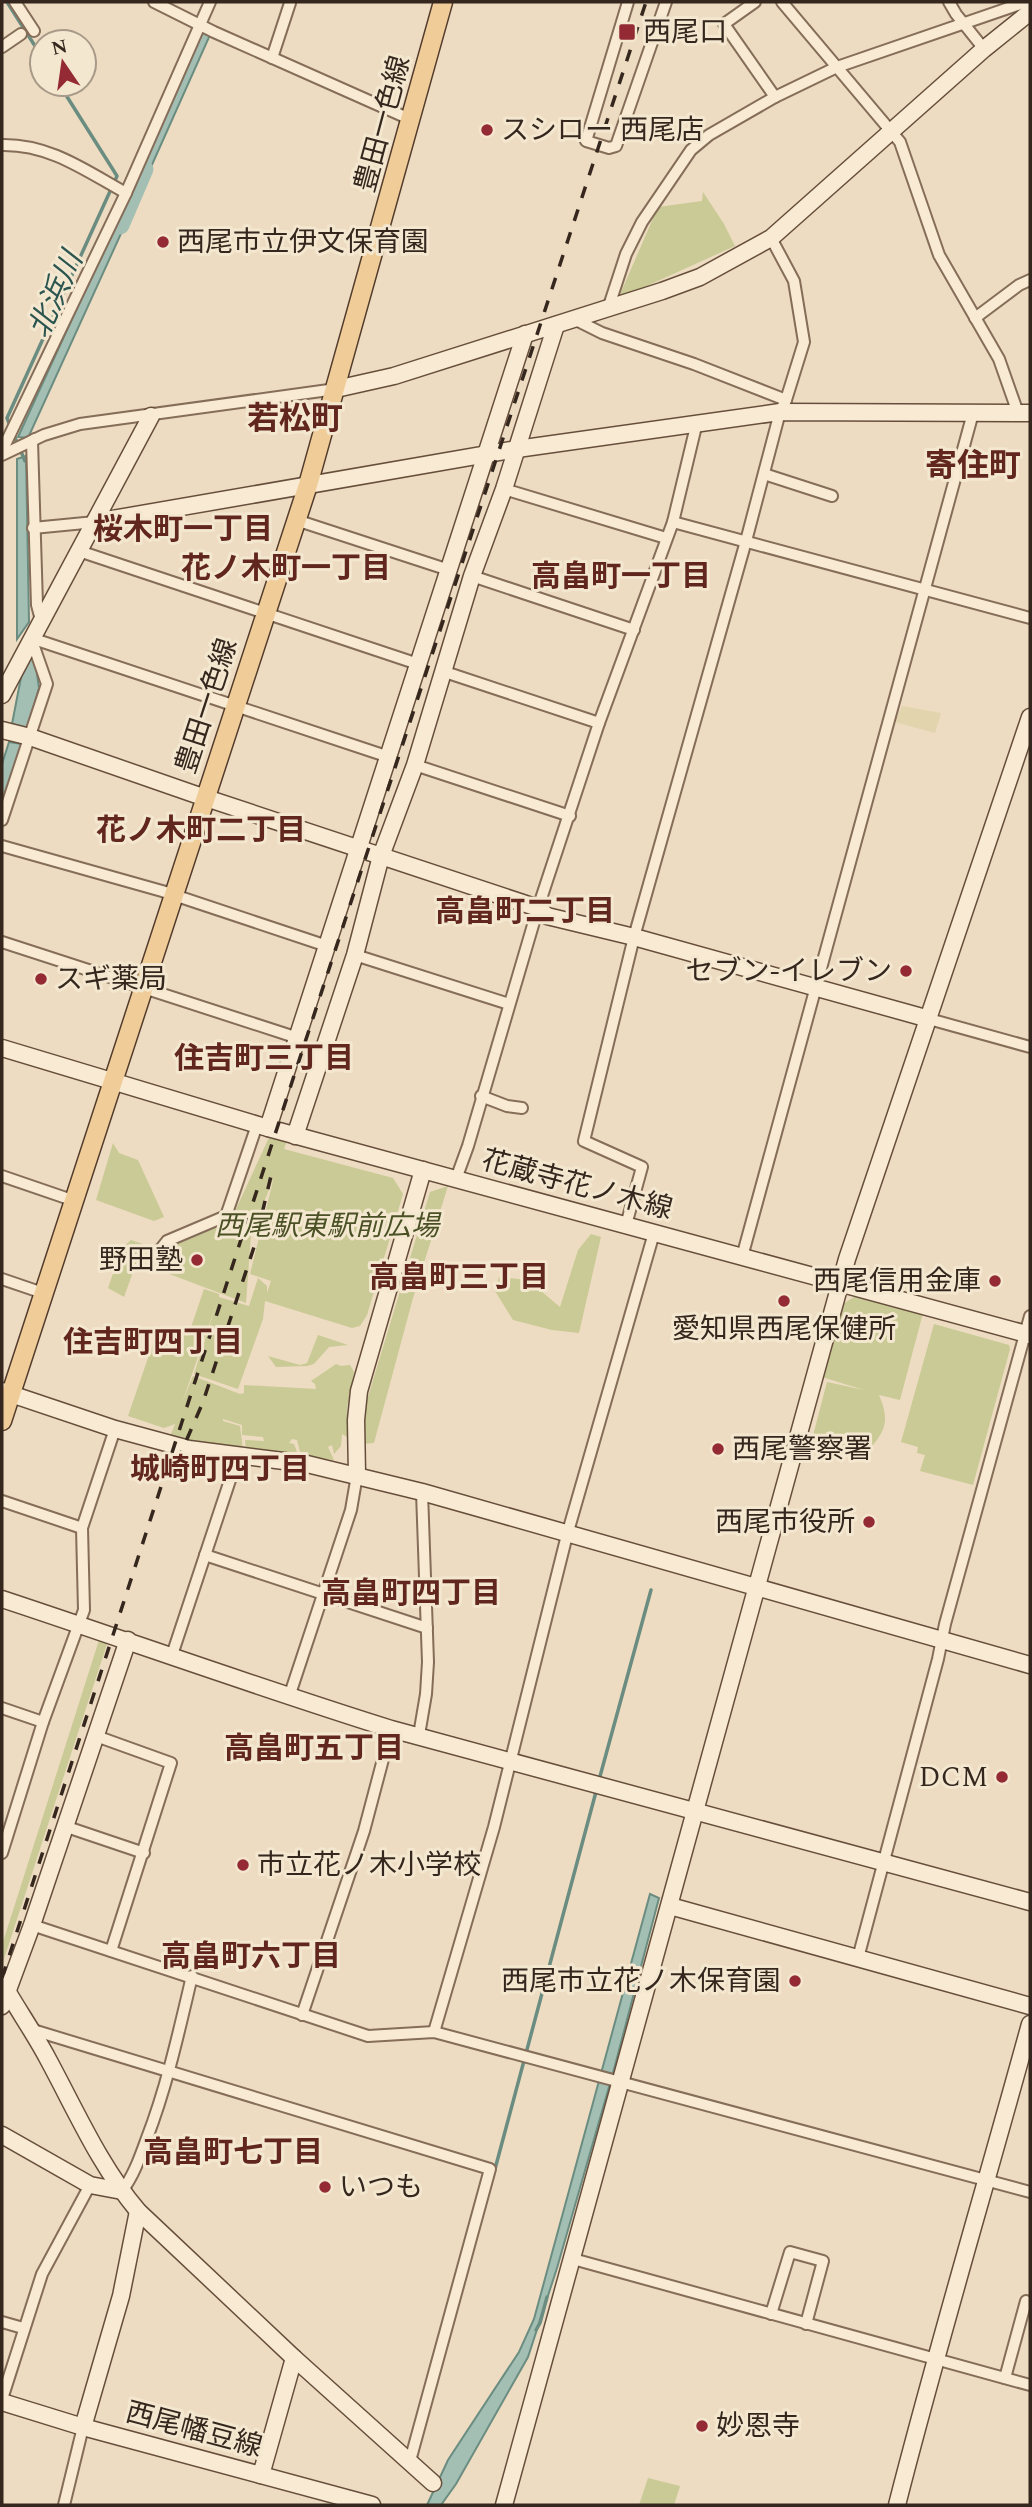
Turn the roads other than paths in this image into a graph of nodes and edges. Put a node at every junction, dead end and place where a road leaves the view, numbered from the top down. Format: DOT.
graph roads {
  1 [pos="15,2"];
  2 [pos="154,2"];
  3 [pos="210,2"];
  4 [pos="443,2"];
  5 [pos="628,2"];
  6 [pos="666,2"];
  7 [pos="755,2"];
  8 [pos="782,2"];
  9 [pos="949,2"];
  10 [pos="1026,2"];
  11 [pos="290,3"];
  12 [pos="1030,12"];
  13 [pos="964,23"];
  14 [pos="201,25"];
  15 [pos="32,28"];
  16 [pos="21,34"];
  17 [pos="2,47"];
  18 [pos="984,49"];
  19 [pos="272,58"];
  20 [pos="837,67"];
  21 [pos="775,97"];
  22 [pos="412,120"];
  23 [pos="892,132"];
  24 [pos="2,145"];
  25 [pos="126,193"];
  26 [pos="771,238"];
  27 [pos="1030,280"];
  28 [pos="608,309"];
  29 [pos="975,318"];
  30 [pos="576,320"];
  31 [pos="556,325"];
  32 [pos="525,334"];
  33 [pos="336,389"];
  34 [pos="783,406"];
  35 [pos="973,413"];
  36 [pos="1024,413"];
  37 [pos="151,416"];
  38 [pos="697,422"];
  39 [pos="37,438"];
  40 [pos="517,449"];
  41 [pos="3,453"];
  42 [pos="488,455"];
  43 [pos="764,474"];
  44 [pos="308,485"];
  45 [pos="505,489"];
  46 [pos="832,496"];
  47 [pos="296,520"];
  48 [pos="95,522"];
  49 [pos="673,522"];
  50 [pos="33,528"];
  51 [pos="666,538"];
  52 [pos="746,541"];
  53 [pos="79,551"];
  54 [pos="449,570"];
  55 [pos="472,576"];
  56 [pos="925,590"];
  57 [pos="265,612"];
  58 [pos="1030,618"];
  59 [pos="41,620"];
  60 [pos="634,630"];
  61 [pos="31,638"];
  62 [pos="418,664"];
  63 [pos="445,672"];
  64 [pos="2,695"];
  65 [pos="236,706"];
  66 [pos="1030,717"];
  67 [pos="599,723"];
  68 [pos="2,730"];
  69 [pos="29,737"];
  70 [pos="390,757"];
  71 [pos="415,765"];
  72 [pos="205,798"];
  73 [pos="570,816"];
  74 [pos="2,820"];
  75 [pos="2,846"];
  76 [pos="358,848"];
  77 [pos="382,856"];
  78 [pos="174,895"];
  79 [pos="538,908"];
  80 [pos="634,937"];
  81 [pos="2,942"];
  82 [pos="327,946"];
  83 [pos="355,955"];
  84 [pos="143,988"];
  85 [pos="817,989"];
  86 [pos="509,1003"];
  87 [pos="929,1019"];
  88 [pos="298,1038"];
  89 [pos="1030,1047"];
  90 [pos="2,1048"];
  91 [pos="111,1082"];
  92 [pos="481,1096"];
  93 [pos="522,1108"];
  94 [pos="262,1126"];
  95 [pos="295,1136"];
  96 [pos="423,1170"];
  97 [pos="2,1176"];
  98 [pos="456,1179"];
  99 [pos="72,1200"];
  100 [pos="626,1226"];
  101 [pos="654,1233"];
  102 [pos="159,1251"];
  103 [pos="742,1257"];
  104 [pos="2,1279"];
  105 [pos="840,1283"];
  106 [pos="43,1293"];
  107 [pos="1030,1316"];
  108 [pos="1028,1334"];
  109 [pos="6,1392"];
  110 [pos="2,1421"];
  111 [pos="115,1429"];
  112 [pos="237,1456"];
  113 [pos="357,1475"];
  114 [pos="422,1492"];
  115 [pos="2,1501"];
  116 [pos="82,1528"];
  117 [pos="567,1535"];
  118 [pos="205,1555"];
  119 [pos="756,1588"];
  120 [pos="325,1593"];
  121 [pos="2,1599"];
  122 [pos="78,1624"];
  123 [pos="427,1628"];
  124 [pos="128,1640"];
  125 [pos="942,1640"];
  126 [pos="172,1655"];
  127 [pos="1030,1665"];
  128 [pos="289,1697"];
  129 [pos="2,1708"];
  130 [pos="43,1722"];
  131 [pos="391,1729"];
  132 [pos="419,1735"];
  133 [pos="96,1736"];
  134 [pos="510,1761"];
  135 [pos="2,1807"];
  136 [pos="15,1811"];
  137 [pos="696,1812"];
  138 [pos="64,1826"];
  139 [pos="2,1853"];
  140 [pos="144,1853"];
  141 [pos="883,1862"];
  142 [pos="1030,1902"];
  143 [pos="670,1906"];
  144 [pos="32,1925"];
  145 [pos="111,1951"];
  146 [pos="858,1958"];
  147 [pos="192,1976"];
  148 [pos="4,1993"];
  149 [pos="1030,2006"];
  150 [pos="302,2015"];
  151 [pos="1030,2024"];
  152 [pos="33,2030"];
  153 [pos="434,2032"];
  154 [pos="169,2072"];
  155 [pos="622,2082"];
  156 [pos="2,2135"];
  157 [pos="987,2180"];
  158 [pos="90,2185"];
  159 [pos="122,2191"];
  160 [pos="1030,2192"];
  161 [pos="138,2211"];
  162 [pos="573,2259"];
  163 [pos="1026,2301"];
  164 [pos="771,2314"];
  165 [pos="2,2322"];
  166 [pos="806,2324"];
  167 [pos="23,2328"];
  168 [pos="294,2358"];
  169 [pos="934,2358"];
  170 [pos="1005,2378"];
  171 [pos="1030,2385"];
  172 [pos="2,2401"];
  173 [pos="83,2427"];
  174 [pos="410,2461"];
  175 [pos="261,2475"];
  176 [pos="433,2483"];
  177 [pos="64,2505"];
  178 [pos="372,2505"];
  179 [pos="504,2505"];
  180 [pos="897,2505"];
  1 -- 15 [label="street"];
  2 -- 14 [label="street"];
  3 -- 14 [label="street"];
  4 -- 22 [label="main road, 豊田一色線"];
  5 -- 6 [label="street"];
  7 -- 21 [label="street"];
  8 -- 20 [label="street"];
  9 -- 13 [label="street"];
  10 -- 13 [label="street"];
  11 -- 19 [label="street"];
  12 -- 18 [label="street"];
  13 -- 18 [label="street"];
  13 -- 20 [label="street"];
  14 -- 19 [label="street"];
  14 -- 25 [label="street"];
  16 -- 17 [label="street"];
  18 -- 23 [label="street"];
  19 -- 22 [label="street"];
  20 -- 21 [label="street"];
  20 -- 23 [label="street"];
  21 -- 28 [label="street"];
  22 -- 33 [label="main road, 豊田一色線"];
  23 -- 26 [label="street"];
  23 -- 29 [label="street"];
  24 -- 25 [label="street"];
  25 -- 41 [label="street"];
  26 -- 28 [label="street"];
  26 -- 34 [label="street"];
  27 -- 29 [label="street"];
  28 -- 30 [label="street"];
  29 -- 36 [label="street"];
  30 -- 31 [label="street"];
  30 -- 34 [label="street"];
  31 -- 32 [label="street"];
  31 -- 40 [label="street"];
  32 -- 33 [label="street"];
  32 -- 42 [label="street"];
  33 -- 37 [label="street"];
  33 -- 44 [label="main road, 豊田一色線"];
  34 -- 35 [label="street"];
  34 -- 38 [label="street"];
  34 -- 43 [label="street"];
  35 -- 36 [label="street"];
  35 -- 56 [label="street"];
  37 -- 39 [label="street"];
  37 -- 48 [label="street"];
  38 -- 40 [label="street"];
  38 -- 49 [label="street"];
  39 -- 41 [label="street"];
  39 -- 50 [label="street"];
  40 -- 42 [label="street"];
  40 -- 45 [label="street"];
  42 -- 44 [label="street"];
  42 -- 54 [label="street"];
  43 -- 46 [label="street"];
  43 -- 52 [label="street"];
  44 -- 47 [label="main road, 豊田一色線"];
  44 -- 48 [label="street"];
  45 -- 51 [label="street"];
  45 -- 55 [label="street"];
  47 -- 54 [label="street"];
  47 -- 57 [label="main road, 豊田一色線"];
  48 -- 50 [label="street"];
  48 -- 53 [label="street"];
  49 -- 51 [label="street"];
  49 -- 52 [label="street"];
  50 -- 59 [label="street"];
  51 -- 60 [label="street"];
  52 -- 56 [label="street"];
  52 -- 80 [label="street"];
  53 -- 57 [label="street"];
  53 -- 59 [label="street"];
  54 -- 62 [label="street"];
  55 -- 60 [label="street"];
  55 -- 63 [label="street"];
  56 -- 58 [label="street"];
  56 -- 85 [label="street"];
  57 -- 62 [label="street"];
  57 -- 65 [label="main road, 豊田一色線"];
  59 -- 61 [label="street"];
  60 -- 67 [label="street"];
  61 -- 64 [label="street"];
  61 -- 65 [label="street"];
  61 -- 69 [label="street"];
  62 -- 70 [label="street"];
  63 -- 67 [label="street"];
  63 -- 71 [label="street"];
  65 -- 70 [label="street"];
  65 -- 72 [label="main road, 豊田一色線"];
  66 -- 87 [label="street"];
  67 -- 73 [label="street"];
  68 -- 69 [label="street"];
  69 -- 72 [label="street"];
  69 -- 74 [label="street"];
  70 -- 76 [label="street"];
  71 -- 73 [label="street"];
  71 -- 77 [label="street"];
  72 -- 76 [label="street"];
  72 -- 78 [label="main road, 豊田一色線"];
  73 -- 79 [label="street"];
  75 -- 78 [label="street"];
  76 -- 77 [label="street"];
  76 -- 82 [label="street"];
  77 -- 79 [label="street"];
  77 -- 83 [label="street"];
  78 -- 82 [label="street"];
  78 -- 84 [label="main road, 豊田一色線"];
  79 -- 80 [label="street"];
  79 -- 86 [label="street"];
  80 -- 85 [label="street"];
  80 -- 100 [label="street"];
  81 -- 84 [label="street"];
  82 -- 88 [label="street"];
  83 -- 86 [label="street"];
  83 -- 95 [label="street"];
  84 -- 88 [label="street"];
  84 -- 91 [label="main road, 豊田一色線"];
  85 -- 87 [label="street"];
  85 -- 103 [label="street"];
  86 -- 92 [label="street"];
  87 -- 89 [label="street"];
  87 -- 105 [label="street"];
  88 -- 94 [label="street"];
  90 -- 91 [label="street, 花蔵寺花ノ木線"];
  91 -- 94 [label="street, 花蔵寺花ノ木線"];
  91 -- 99 [label="main road, 豊田一色線"];
  92 -- 93 [label="street"];
  92 -- 98 [label="street"];
  94 -- 95 [label="street, 花蔵寺花ノ木線"];
  94 -- 102 [label="street"];
  95 -- 96 [label="street, 花蔵寺花ノ木線"];
  96 -- 98 [label="street, 花蔵寺花ノ木線"];
  96 -- 113 [label="street"];
  97 -- 99 [label="street"];
  98 -- 100 [label="street, 花蔵寺花ノ木線"];
  99 -- 106 [label="main road, 豊田一色線"];
  100 -- 101 [label="street, 花蔵寺花ノ木線"];
  101 -- 103 [label="street, 花蔵寺花ノ木線"];
  101 -- 117 [label="street"];
  103 -- 105 [label="street, 花蔵寺花ノ木線"];
  104 -- 106 [label="street"];
  105 -- 108 [label="street, 花蔵寺花ノ木線"];
  105 -- 119 [label="street"];
  106 -- 109 [label="main road, 豊田一色線"];
  107 -- 108 [label="street"];
  108 -- 125 [label="street"];
  109 -- 110 [label="main road, 豊田一色線"];
  109 -- 111 [label="street"];
  111 -- 112 [label="street"];
  111 -- 116 [label="street"];
  112 -- 113 [label="street"];
  112 -- 118 [label="street"];
  113 -- 114 [label="street"];
  113 -- 120 [label="street"];
  114 -- 117 [label="street"];
  114 -- 123 [label="street"];
  115 -- 116 [label="street"];
  116 -- 122 [label="street"];
  117 -- 119 [label="street"];
  117 -- 134 [label="street"];
  118 -- 120 [label="street"];
  118 -- 126 [label="street"];
  119 -- 125 [label="street"];
  119 -- 137 [label="street"];
  120 -- 123 [label="street"];
  120 -- 128 [label="street"];
  121 -- 122 [label="street"];
  122 -- 124 [label="street"];
  122 -- 130 [label="street"];
  123 -- 132 [label="street"];
  124 -- 126 [label="street"];
  124 -- 133 [label="street"];
  125 -- 127 [label="street"];
  125 -- 141 [label="street"];
  126 -- 128 [label="street"];
  128 -- 131 [label="street"];
  129 -- 130 [label="street"];
  130 -- 136 [label="street"];
  131 -- 132 [label="street"];
  131 -- 150 [label="street"];
  132 -- 134 [label="street"];
  133 -- 138 [label="street"];
  133 -- 140 [label="street"];
  134 -- 137 [label="street"];
  134 -- 153 [label="street"];
  135 -- 136 [label="street"];
  136 -- 139 [label="street"];
  137 -- 141 [label="street"];
  137 -- 143 [label="street"];
  138 -- 140 [label="street"];
  138 -- 144 [label="street"];
  140 -- 145 [label="street"];
  141 -- 142 [label="street"];
  141 -- 146 [label="street"];
  143 -- 146 [label="street"];
  143 -- 155 [label="street"];
  144 -- 145 [label="street"];
  144 -- 148 [label="street"];
  145 -- 147 [label="street"];
  146 -- 149 [label="street"];
  147 -- 150 [label="street"];
  147 -- 154 [label="street"];
  148 -- 152 [label="street"];
  150 -- 153 [label="street"];
  151 -- 157 [label="street"];
  152 -- 154 [label="street"];
  152 -- 159 [label="street"];
  153 -- 155 [label="street"];
  154 -- 159 [label="street"];
  154 -- 174 [label="street"];
  155 -- 157 [label="street"];
  155 -- 162 [label="street"];
  156 -- 158 [label="street"];
  157 -- 160 [label="street"];
  157 -- 169 [label="street"];
  158 -- 159 [label="street"];
  158 -- 167 [label="street"];
  159 -- 161 [label="street"];
  161 -- 168 [label="street"];
  161 -- 173 [label="street"];
  162 -- 164 [label="street"];
  162 -- 179 [label="street"];
  163 -- 170 [label="street"];
  164 -- 166 [label="street"];
  164 -- 166 [label="street"];
  165 -- 167 [label="street"];
  166 -- 169 [label="street"];
  167 -- 172 [label="street"];
  168 -- 174 [label="street"];
  168 -- 175 [label="street"];
  169 -- 170 [label="street"];
  169 -- 180 [label="street"];
  170 -- 171 [label="street"];
  172 -- 173 [label="street, 西尾幡豆線"];
  173 -- 175 [label="street, 西尾幡豆線"];
  173 -- 177 [label="street"];
  174 -- 176 [label="street"];
  175 -- 178 [label="street, 西尾幡豆線"];
}
